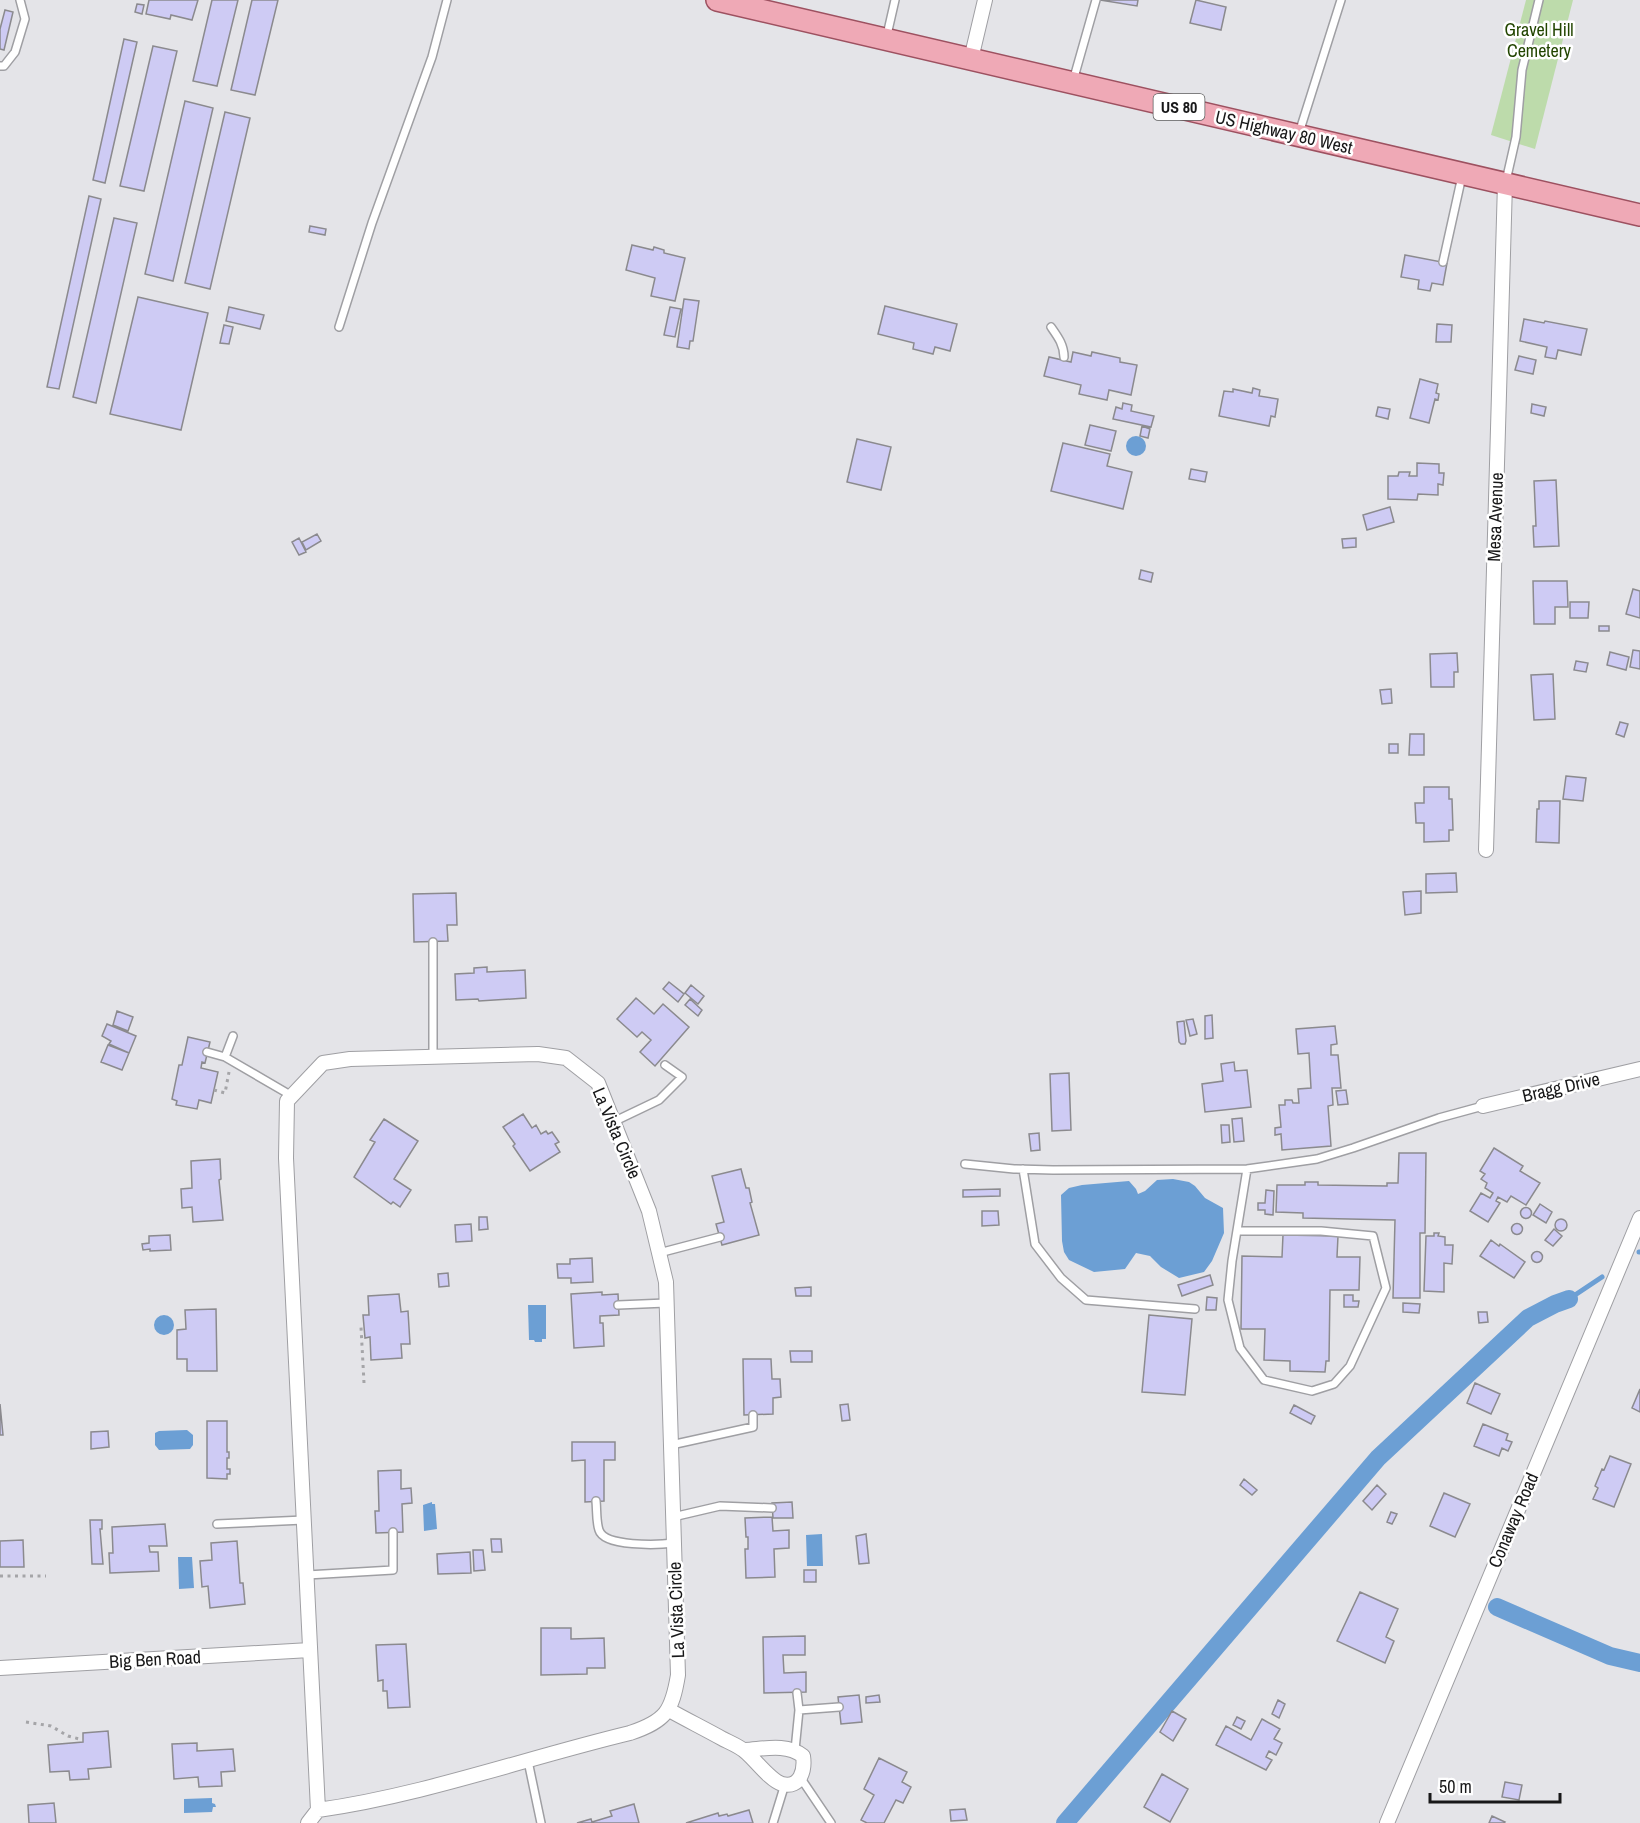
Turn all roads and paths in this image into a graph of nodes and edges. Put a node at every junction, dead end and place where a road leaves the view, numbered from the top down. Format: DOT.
graph roads {
  1 [pos="20,0"];
  2 [pos="447,0"];
  3 [pos="717,0"];
  4 [pos="895,0"];
  5 [pos="985,0"];
  6 [pos="1096,0"];
  7 [pos="1341,0"];
  8 [pos="1539,0"];
  9 [pos="886,40"];
  10 [pos="971,59"];
  11 [pos="0,66"];
  12 [pos="1072,82"];
  13 [pos="1298,135"];
  14 [pos="1463,173"];
  15 [pos="1505,183"];
  16 [pos="1640,215"];
  17 [pos="1443,262"];
  18 [pos="339,327"];
  19 [pos="1051,327"];
  20 [pos="1064,357"];
  21 [pos="1486,850"];
  22 [pos="433,942"];
  23 [pos="233,1036"];
  24 [pos="207,1052"];
  25 [pos="433,1055"];
  26 [pos="228,1059"];
  27 [pos="665,1065"];
  28 [pos="1640,1069"];
  29 [pos="214,1090"];
  30 [pos="292,1096"];
  31 [pos="1483,1106"];
  32 [pos="613,1122"];
  33 [pos="965,1164"];
  34 [pos="1023,1169"];
  35 [pos="1246,1169"];
  36 [pos="1640,1218"];
  37 [pos="1237,1231"];
  38 [pos="720,1237"];
  39 [pos="659,1253"];
  40 [pos="666,1303"];
  41 [pos="618,1305"];
  42 [pos="1195,1309"];
  43 [pos="364,1327"];
  44 [pos="364,1383"];
  45 [pos="753,1415"];
  46 [pos="671,1446"];
  47 [pos="596,1501"];
  48 [pos="772,1508"];
  49 [pos="673,1516"];
  50 [pos="304,1520"];
  51 [pos="216,1524"];
  52 [pos="393,1532"];
  53 [pos="674,1543"];
  54 [pos="307,1575"];
  55 [pos="0,1576"];
  56 [pos="46,1576"];
  57 [pos="310,1650"];
  58 [pos="0,1668"];
  59 [pos="797,1693"];
  60 [pos="839,1707"];
  61 [pos="669,1710"];
  62 [pos="799,1710"];
  63 [pos="26,1722"];
  64 [pos="83,1740"];
  65 [pos="745,1750"];
  66 [pos="795,1750"];
  67 [pos="528,1761"];
  68 [pos="800,1777"];
  69 [pos="785,1784"];
  70 [pos="318,1810"];
  71 [pos="308,1823"];
  72 [pos="541,1823"];
  73 [pos="772,1823"];
  74 [pos="831,1823"];
  75 [pos="1387,1823"];
  1 -- 11 [label="lane"];
  2 -- 18 [label="lane"];
  3 -- 9 [label="main road, US Highway 80 West / US 80"];
  4 -- 9 [label="lane"];
  5 -- 10 [label="street"];
  6 -- 12 [label="lane"];
  7 -- 13 [label="lane"];
  8 -- 15 [label="lane"];
  9 -- 10 [label="main road, US Highway 80 West / US 80"];
  10 -- 12 [label="main road, US Highway 80 West / US 80"];
  12 -- 13 [label="main road, US Highway 80 West / US 80"];
  13 -- 14 [label="main road, US Highway 80 West / US 80"];
  14 -- 15 [label="main road, US Highway 80 West / US 80"];
  14 -- 17 [label="lane"];
  15 -- 16 [label="main road, US Highway 80 West / US 80"];
  15 -- 21 [label="street, Mesa Avenue"];
  19 -- 20 [label="lane"];
  22 -- 25 [label="lane"];
  23 -- 26 [label="lane"];
  24 -- 26 [label="lane"];
  25 -- 30 [label="street, La Vista Circle"];
  25 -- 32 [label="street, La Vista Circle"];
  26 -- 29 [label="path"];
  26 -- 30 [label="lane"];
  27 -- 32 [label="lane"];
  28 -- 31 [label="street, Bragg Drive"];
  30 -- 50 [label="street"];
  31 -- 35 [label="lane"];
  32 -- 39 [label="street, La Vista Circle"];
  33 -- 34 [label="lane"];
  34 -- 35 [label="lane"];
  34 -- 42 [label="lane"];
  35 -- 37 [label="lane"];
  36 -- 75 [label="street, Conaway Road"];
  37 -- 37 [label="lane"];
  38 -- 39 [label="lane"];
  39 -- 40 [label="street, La Vista Circle"];
  40 -- 41 [label="lane"];
  40 -- 46 [label="street, La Vista Circle"];
  43 -- 44 [label="path"];
  45 -- 46 [label="lane"];
  46 -- 49 [label="street, La Vista Circle"];
  47 -- 53 [label="lane"];
  48 -- 49 [label="lane"];
  49 -- 53 [label="street, La Vista Circle"];
  50 -- 51 [label="lane"];
  50 -- 54 [label="street"];
  52 -- 54 [label="lane"];
  53 -- 61 [label="street, La Vista Circle"];
  54 -- 57 [label="street"];
  55 -- 56 [label="path"];
  57 -- 58 [label="street, Big Ben Road"];
  57 -- 70 [label="street"];
  59 -- 62 [label="lane"];
  60 -- 62 [label="lane"];
  61 -- 65 [label="street"];
  61 -- 67 [label="street"];
  62 -- 66 [label="lane"];
  63 -- 64 [label="path"];
  65 -- 66 [label="street"];
  65 -- 69 [label="street"];
  66 -- 68 [label="street"];
  67 -- 70 [label="street"];
  67 -- 72 [label="lane"];
  68 -- 69 [label="street"];
  68 -- 74 [label="lane"];
  69 -- 73 [label="lane"];
  70 -- 71 [label="street"];
}
